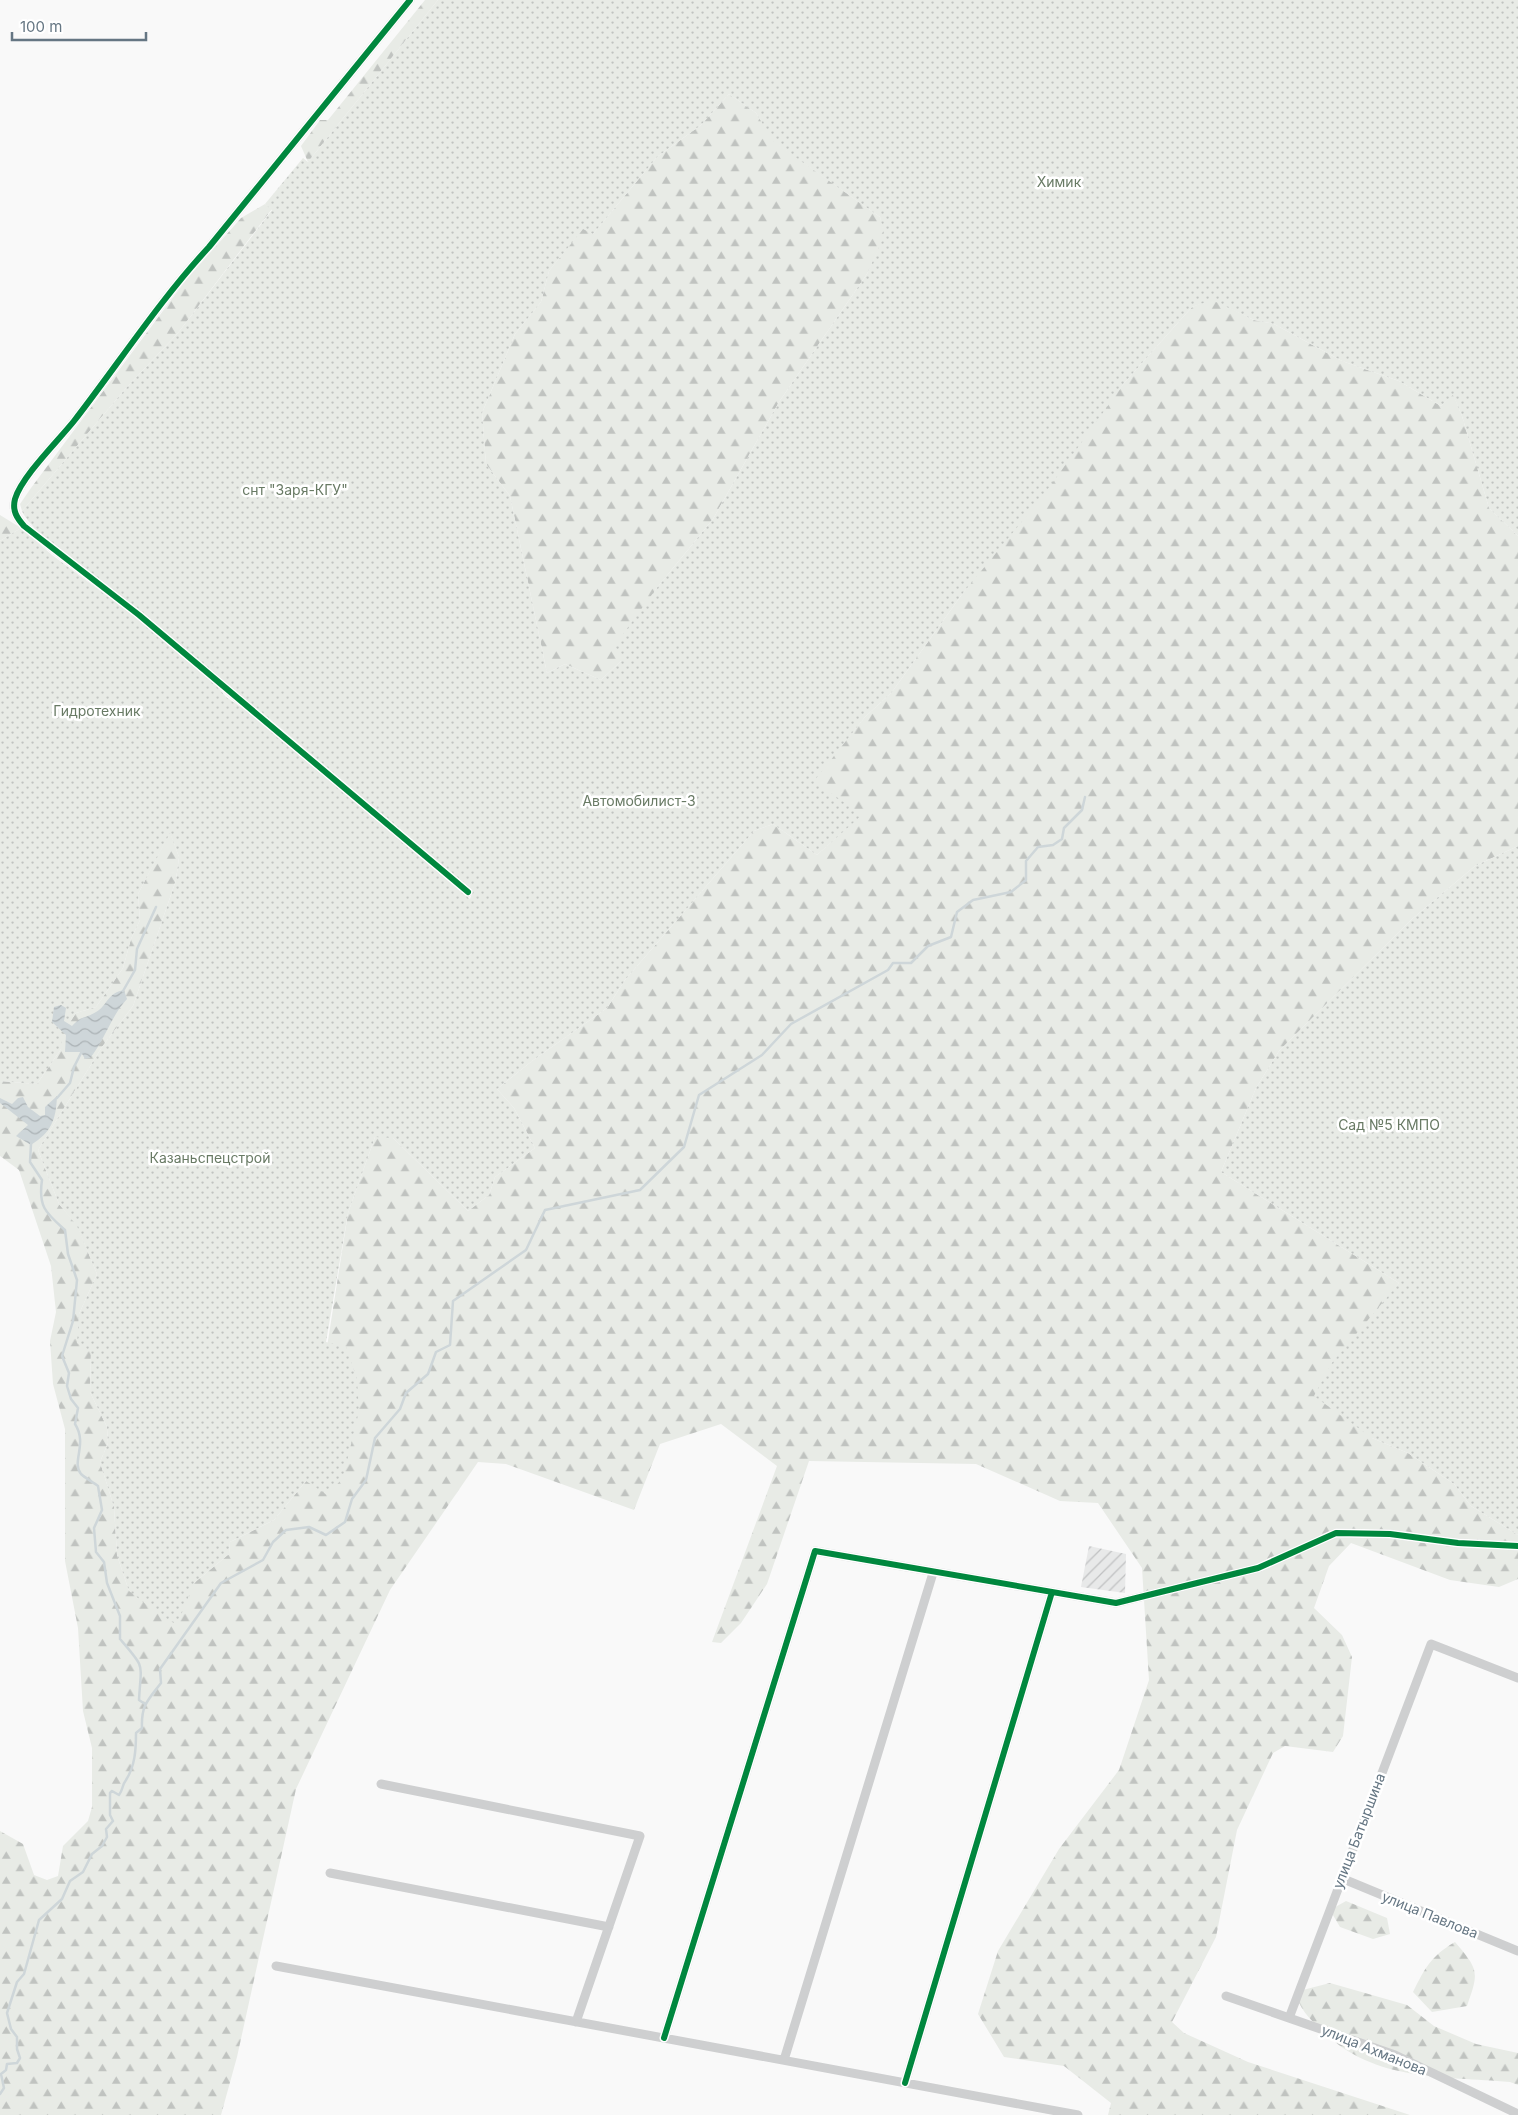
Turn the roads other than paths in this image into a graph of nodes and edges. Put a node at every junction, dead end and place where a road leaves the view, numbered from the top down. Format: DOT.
graph roads {
  1 [pos="410,0"];
  2 [pos="468,892"];
  3 [pos="1518,1546"];
  4 [pos="933,1572"];
  5 [pos="1052,1592"];
  6 [pos="1518,1678"];
  7 [pos="381,1784"];
  8 [pos="330,1873"];
  9 [pos="1342,1878"];
  10 [pos="609,1927"];
  11 [pos="1518,1951"];
  12 [pos="276,1966"];
  13 [pos="1226,1996"];
  14 [pos="1288,2018"];
  15 [pos="576,2022"];
  16 [pos="664,2038"];
  17 [pos="784,2060"];
  18 [pos="905,2083"];
  19 [pos="1518,2114"];
  20 [pos="1078,2115"];
  1 -- 2 [label="street"];
  3 -- 5 [label="street"];
  4 -- 5 [label="street"];
  4 -- 16 [label="street"];
  4 -- 17 [label="street"];
  5 -- 18 [label="street"];
  6 -- 9 [label="street, улица Батыршина"];
  7 -- 10 [label="street"];
  8 -- 10 [label="street"];
  9 -- 11 [label="street, улица Павлова"];
  9 -- 14 [label="street, улица Батыршина"];
  10 -- 15 [label="street"];
  12 -- 15 [label="street"];
  13 -- 14 [label="street, улица Ахманова"];
  14 -- 19 [label="street, улица Ахманова"];
  15 -- 16 [label="street"];
  16 -- 17 [label="street"];
  17 -- 18 [label="street"];
  18 -- 20 [label="street"];
}
